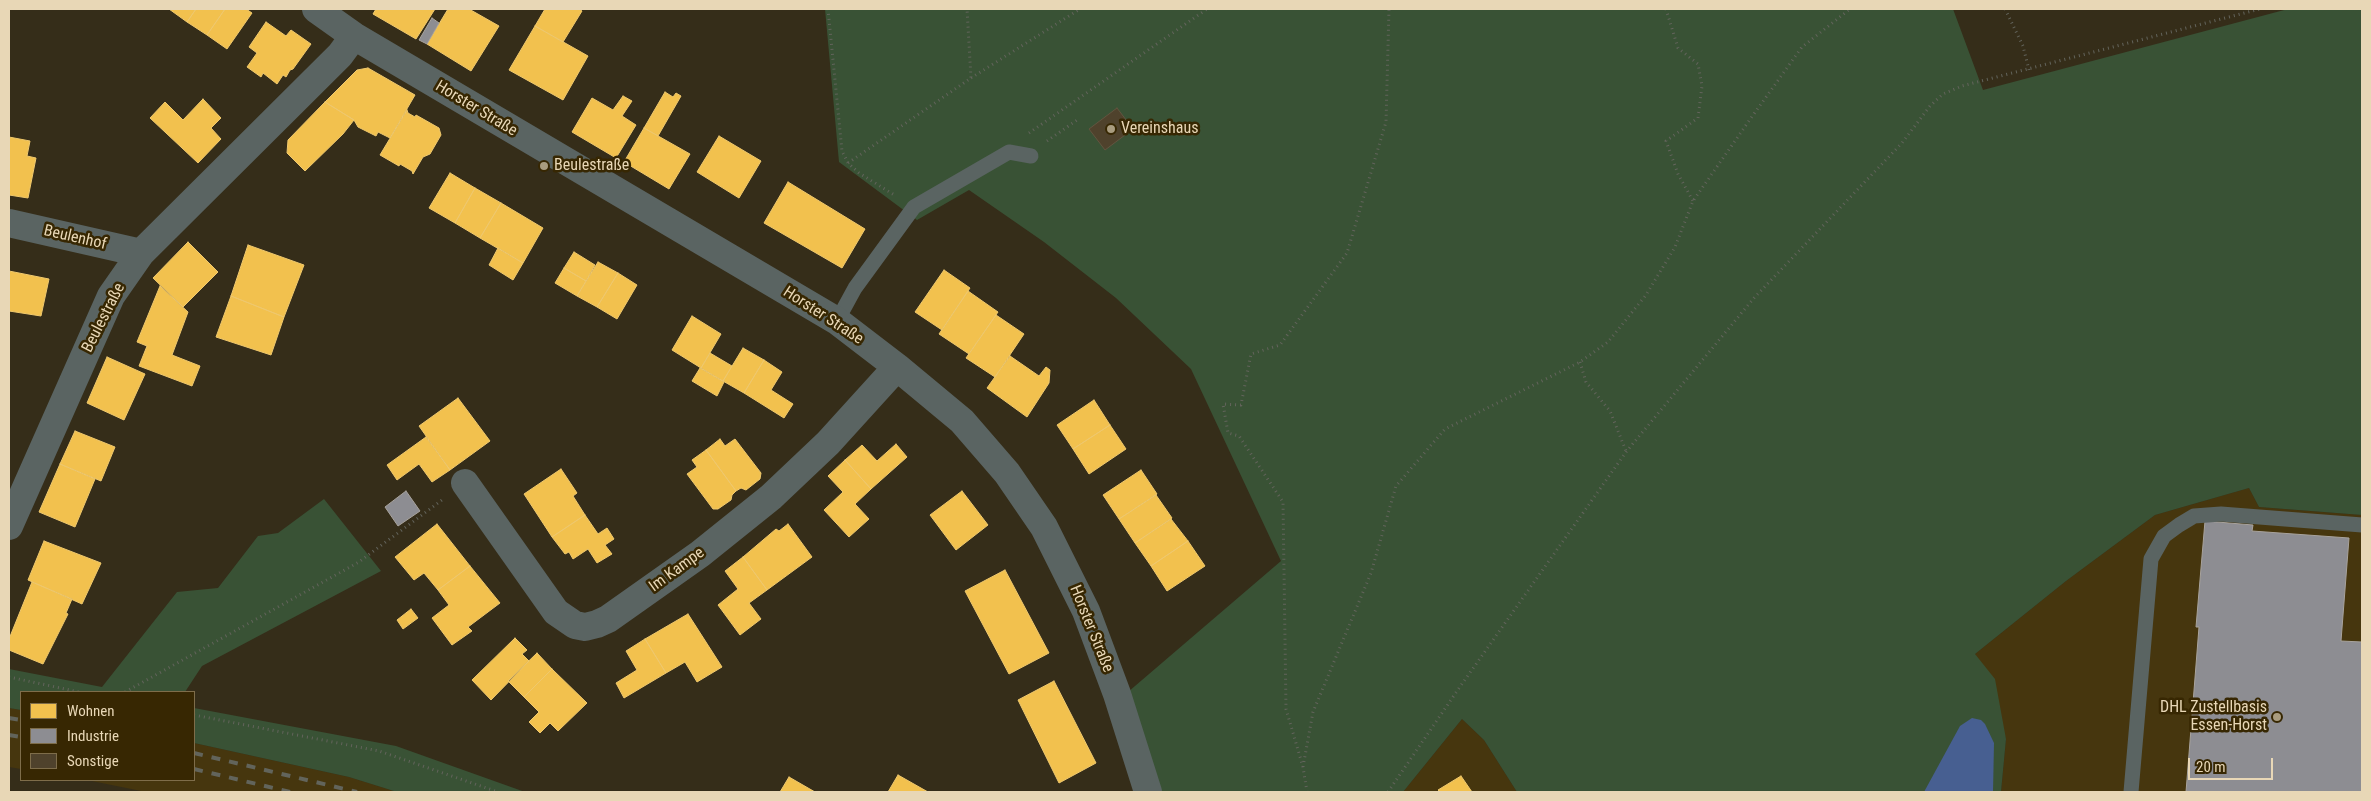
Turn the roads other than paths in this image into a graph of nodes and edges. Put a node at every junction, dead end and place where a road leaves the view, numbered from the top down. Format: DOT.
graph roads {
  1 [pos="316,9"];
  2 [pos="354,36"];
  3 [pos="1028,155"];
  4 [pos="9,223"];
  5 [pos="141,253"];
  6 [pos="837,321"];
  7 [pos="897,367"];
  8 [pos="465,483"];
  9 [pos="2362,525"];
  10 [pos="9,526"];
  11 [pos="1148,792"];
  12 [pos="2131,792"];
  1 -- 2 [label="street, Horster Straße"];
  2 -- 5 [label="street, Beulestraße"];
  2 -- 6 [label="street, Horster Straße"];
  3 -- 6 [label="lane"];
  4 -- 5 [label="street, Beulenhof"];
  5 -- 10 [label="street, Beulestraße"];
  6 -- 7 [label="street, Horster Straße"];
  7 -- 8 [label="street, Im Kampe"];
  7 -- 11 [label="street, Horster Straße"];
  9 -- 12 [label="lane"];
}
